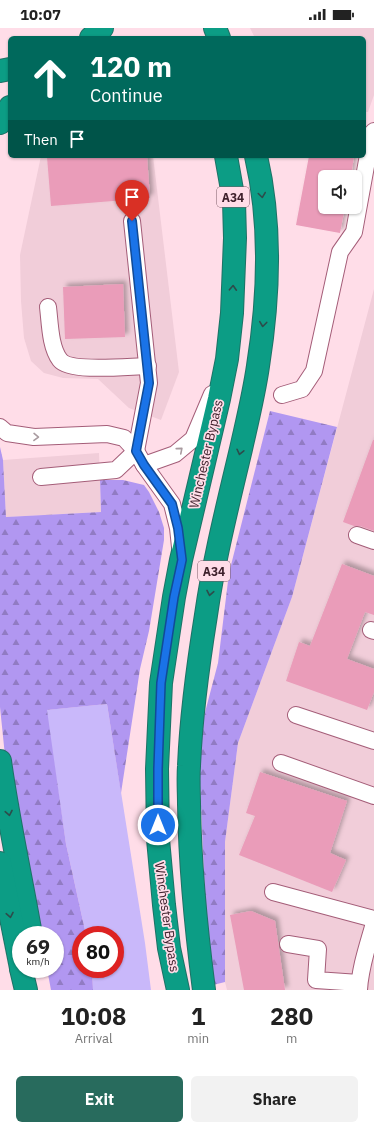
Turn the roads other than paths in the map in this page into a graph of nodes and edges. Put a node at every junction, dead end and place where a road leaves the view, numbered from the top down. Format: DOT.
graph roads {
  1 [pos="8,110"];
  2 [pos="0,123"];
  3 [pos="374,131"];
  4 [pos="226,158"];
  5 [pos="256,158"];
  6 [pos="132,221"];
  7 [pos="48,307"];
  8 [pos="227,359"];
  9 [pos="148,366"];
  10 [pos="282,395"];
  11 [pos="0,427"];
  12 [pos="136,451"];
  13 [pos="144,465"];
  14 [pos="41,477"];
  15 [pos="357,535"];
  16 [pos="374,541"];
  17 [pos="182,560"];
  18 [pos="296,715"];
  19 [pos="374,741"];
  20 [pos="0,761"];
  21 [pos="281,764"];
  22 [pos="374,796"];
  23 [pos="0,863"];
  24 [pos="273,892"];
  25 [pos="374,919"];
  26 [pos="374,923"];
  27 [pos="13,926"];
  28 [pos="29,926"];
  29 [pos="288,944"];
  30 [pos="23,978"];
  31 [pos="38,978"];
  32 [pos="359,986"];
  33 [pos="26,990"];
  34 [pos="40,990"];
  35 [pos="178,990"];
  36 [pos="204,990"];
  1 -- 2 [label="highway"];
  3 -- 10 [label="street"];
  8 -- 4 [label="highway, Winchester Bypass / A34, one-way"];
  5 -- 36 [label="highway, Winchester Bypass / A34, one-way"];
  6 -- 9 [label="street"];
  7 -- 9 [label="street"];
  13 -- 8 [label="street, one-way"];
  8 -- 17 [label="highway, Winchester Bypass / A34"];
  9 -- 12 [label="street"];
  11 -- 12 [label="street, one-way"];
  12 -- 13 [label="street"];
  12 -- 14 [label="street"];
  13 -- 17 [label="street"];
  15 -- 16 [label="street"];
  17 -- 35 [label="highway, Winchester Bypass / A34"];
  18 -- 19 [label="street"];
  20 -- 28 [label="highway, one-way"];
  21 -- 22 [label="street"];
  23 -- 27 [label="highway, one-way"];
  24 -- 25 [label="street"];
  26 -- 32 [label="street"];
  29 -- 32 [label="street"];
  30 -- 33 [label="highway"];
  31 -- 34 [label="highway"];
}
